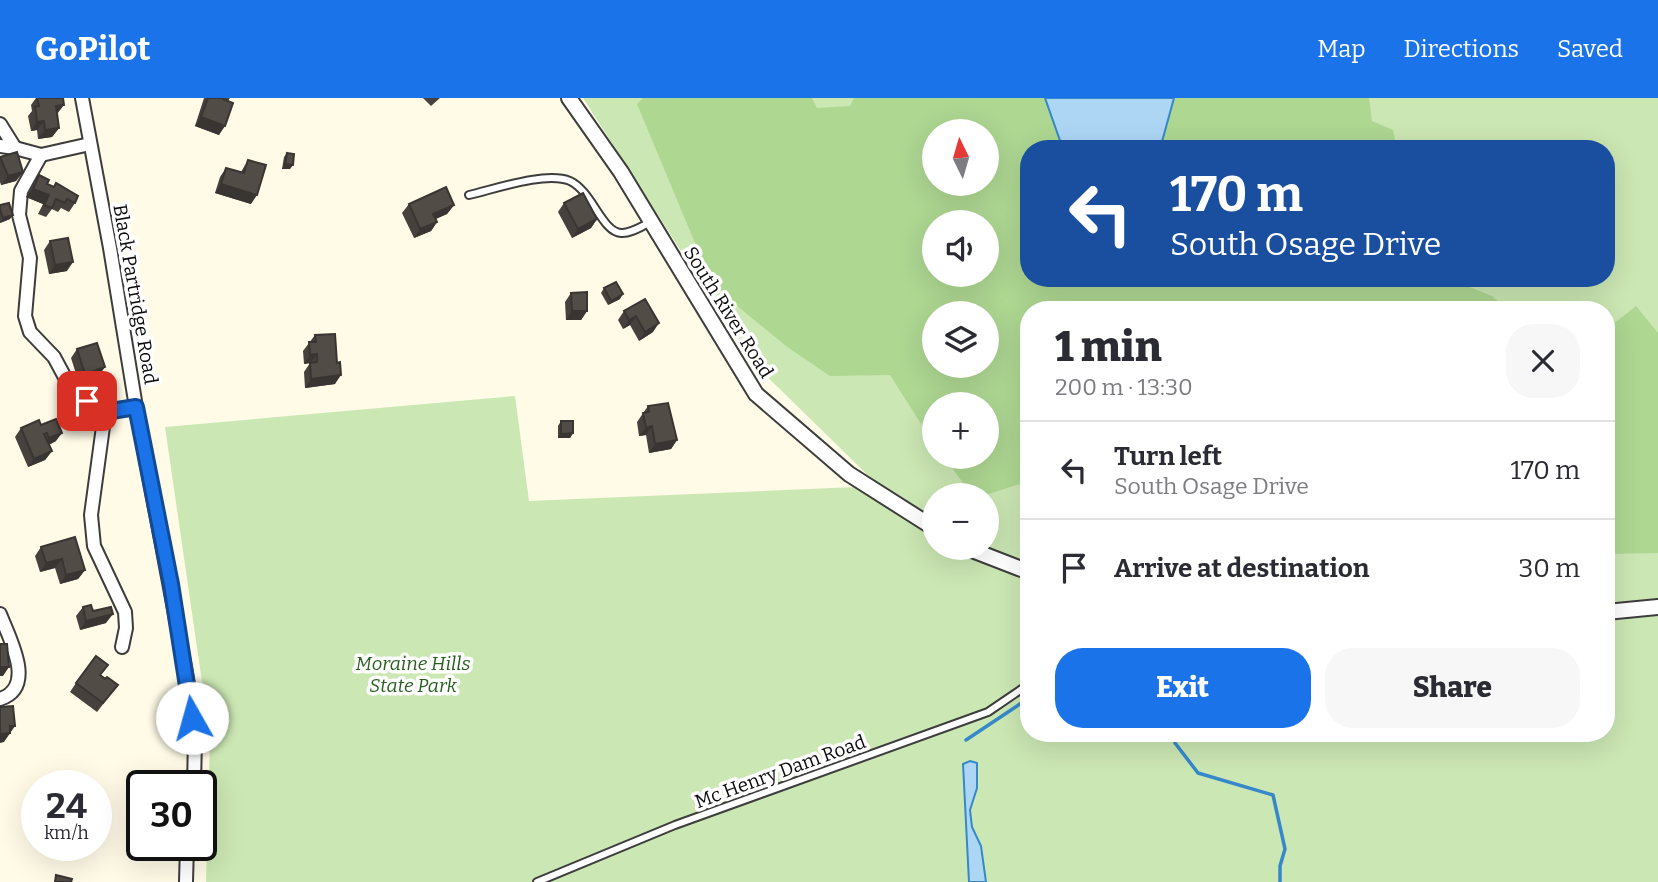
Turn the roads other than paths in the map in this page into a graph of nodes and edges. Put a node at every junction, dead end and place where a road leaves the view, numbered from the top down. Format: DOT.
graph roads {
  1 [pos="82,98"];
  2 [pos="569,98"];
  3 [pos="0,124"];
  4 [pos="90,144"];
  5 [pos="0,146"];
  6 [pos="15,148"];
  7 [pos="41,155"];
  8 [pos="470,195"];
  9 [pos="651,222"];
  10 [pos="136,407"];
  11 [pos="105,412"];
  12 [pos="922,520"];
  13 [pos="998,560"];
  14 [pos="1020,569"];
  15 [pos="1658,607"];
  16 [pos="1615,611"];
  17 [pos="0,614"];
  18 [pos="122,647"];
  19 [pos="1020,690"];
  20 [pos="4,698"];
  21 [pos="194,770"];
  22 [pos="187,861"];
  23 [pos="186,882"];
  24 [pos="537,882"];
  1 -- 4 [label="street, Black Partridge Road"];
  2 -- 9 [label="street, South River Road"];
  3 -- 6 [label="street"];
  4 -- 7 [label="street"];
  4 -- 10 [label="street, Black Partridge Road"];
  5 -- 6 [label="street"];
  6 -- 7 [label="street"];
  7 -- 11 [label="street"];
  8 -- 9 [label="lane"];
  9 -- 12 [label="street, South River Road"];
  10 -- 11 [label="street"];
  10 -- 21 [label="street, Black Partridge Road"];
  11 -- 18 [label="street"];
  13 -- 14 [label="street"];
  15 -- 16 [label="street"];
  17 -- 20 [label="street"];
  19 -- 24 [label="lane, Mc Henry Dam Road"];
  22 -- 23 [label="street"];
}
